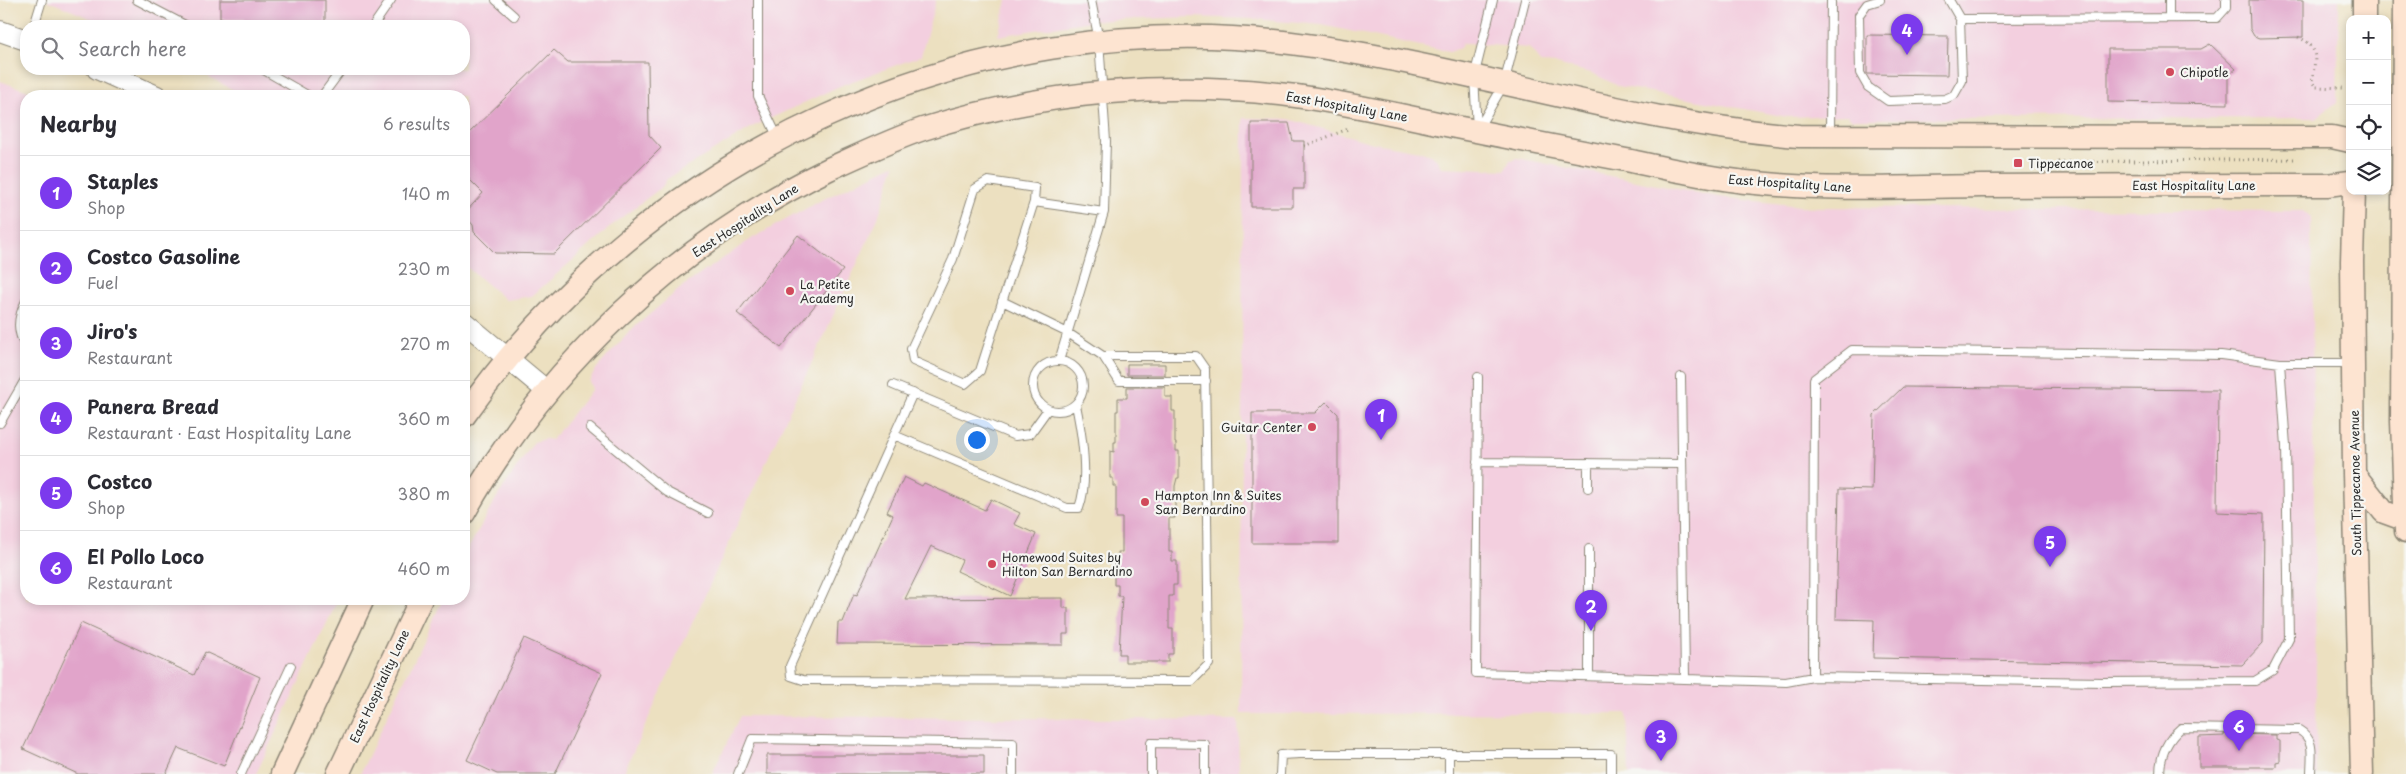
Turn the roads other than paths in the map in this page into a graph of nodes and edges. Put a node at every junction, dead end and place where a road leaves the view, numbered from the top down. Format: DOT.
graph roads {
  1 [pos="42,0"];
  2 [pos="137,0"];
  3 [pos="392,0"];
  4 [pos="496,0"];
  5 [pos="758,0"];
  6 [pos="1092,0"];
  7 [pos="1493,0"];
  8 [pos="1525,0"];
  9 [pos="1830,0"];
  10 [pos="1880,0"];
  11 [pos="1949,0"];
  12 [pos="2169,0"];
  13 [pos="2226,0"];
  14 [pos="2364,0"];
  15 [pos="2404,0"];
  16 [pos="2364,15"];
  17 [pos="514,16"];
  18 [pos="2169,18"];
  19 [pos="1960,19"];
  20 [pos="36,20"];
  21 [pos="175,20"];
  22 [pos="377,20"];
  23 [pos="2405,24"];
  24 [pos="0,31"];
  25 [pos="20,38"];
  26 [pos="1099,41"];
  27 [pos="110,75"];
  28 [pos="272,75"];
  29 [pos="338,75"];
  30 [pos="1474,77"];
  31 [pos="1504,84"];
  32 [pos="144,90"];
  33 [pos="299,90"];
  34 [pos="326,90"];
  35 [pos="1102,93"];
  36 [pos="1477,131"];
  37 [pos="1830,137"];
  38 [pos="778,138"];
  39 [pos="2346,140"];
  40 [pos="2396,160"];
  41 [pos="2346,183"];
  42 [pos="2354,195"];
  43 [pos="1034,202"];
  44 [pos="1104,212"];
  45 [pos="1002,301"];
  46 [pos="20,319"];
  47 [pos="470,327"];
  48 [pos="1068,333"];
  49 [pos="20,334"];
  50 [pos="1102,356"];
  51 [pos="507,358"];
  52 [pos="1059,360"];
  53 [pos="2280,363"];
  54 [pos="2353,363"];
  55 [pos="1478,377"];
  56 [pos="1681,377"];
  57 [pos="1206,382"];
  58 [pos="893,385"];
  59 [pos="20,388"];
  60 [pos="547,392"];
  61 [pos="913,393"];
  62 [pos="1076,405"];
  63 [pos="470,408"];
  64 [pos="1048,409"];
  65 [pos="0,423"];
  66 [pos="590,428"];
  67 [pos="894,435"];
  68 [pos="1477,462"];
  69 [pos="1588,464"];
  70 [pos="1681,464"];
  71 [pos="2354,474"];
  72 [pos="1588,488"];
  73 [pos="470,504"];
  74 [pos="708,513"];
  75 [pos="2406,520"];
  76 [pos="2406,531"];
  77 [pos="1589,548"];
  78 [pos="360,605"];
  79 [pos="418,605"];
  80 [pos="291,666"];
  81 [pos="1589,676"];
  82 [pos="1813,677"];
  83 [pos="1685,679"];
  84 [pos="1449,754"];
  85 [pos="241,774"];
  86 [pos="282,774"];
  87 [pos="338,774"];
  88 [pos="738,774"];
  89 [pos="1013,774"];
  90 [pos="1151,774"];
  91 [pos="1205,774"];
  92 [pos="1280,774"];
  93 [pos="1449,774"];
  94 [pos="1612,774"];
  95 [pos="2160,774"];
  96 [pos="2311,774"];
  97 [pos="2362,774"];
  1 -- 20 [label="lane"];
  2 -- 21 [label="lane"];
  3 -- 22 [label="lane"];
  4 -- 17 [label="lane"];
  5 -- 38 [label="lane"];
  6 -- 26 [label="lane"];
  7 -- 30 [label="lane"];
  8 -- 31 [label="lane"];
  9 -- 37 [label="lane"];
  10 -- 19 [label="lane"];
  11 -- 19 [label="lane"];
  12 -- 18 [label="lane"];
  13 -- 18 [label="lane"];
  14 -- 16 [label="main road"];
  15 -- 23 [label="main road"];
  18 -- 19 [label="lane"];
  23 -- 40 [label="main road"];
  24 -- 25 [label="street"];
  26 -- 30 [label="main road"];
  26 -- 35 [label="lane"];
  26 -- 38 [label="main road"];
  27 -- 32 [label="street"];
  28 -- 33 [label="lane"];
  29 -- 34 [label="lane"];
  30 -- 31 [label="main road"];
  30 -- 36 [label="lane"];
  31 -- 36 [label="lane"];
  31 -- 37 [label="main road"];
  35 -- 36 [label="main road, East Hospitality Lane"];
  35 -- 44 [label="lane"];
  35 -- 60 [label="main road, East Hospitality Lane"];
  36 -- 41 [label="main road, East Hospitality Lane"];
  37 -- 39 [label="main road"];
  38 -- 51 [label="main road"];
  40 -- 75 [label="main road"];
  42 -- 54 [label="main road, South Tippecanoe Avenue"];
  43 -- 44 [label="lane"];
  43 -- 45 [label="lane"];
  43 -- 45 [label="lane"];
  44 -- 48 [label="lane"];
  45 -- 48 [label="lane"];
  46 -- 49 [label="lane"];
  47 -- 51 [label="street"];
  48 -- 50 [label="lane"];
  48 -- 52 [label="lane"];
  50 -- 57 [label="lane"];
  50 -- 57 [label="lane"];
  51 -- 60 [label="street"];
  51 -- 63 [label="main road"];
  52 -- 62 [label="lane"];
  52 -- 64 [label="lane"];
  53 -- 54 [label="lane"];
  53 -- 82 [label="lane"];
  53 -- 82 [label="lane"];
  54 -- 71 [label="main road, South Tippecanoe Avenue"];
  55 -- 68 [label="lane"];
  56 -- 70 [label="lane"];
  57 -- 67 [label="lane"];
  58 -- 61 [label="lane"];
  59 -- 65 [label="lane"];
  60 -- 73 [label="main road, East Hospitality Lane"];
  61 -- 64 [label="lane"];
  61 -- 67 [label="lane"];
  62 -- 64 [label="lane"];
  62 -- 67 [label="lane"];
  66 -- 74 [label="lane"];
  68 -- 69 [label="lane"];
  68 -- 81 [label="lane"];
  69 -- 70 [label="lane"];
  69 -- 72 [label="lane"];
  70 -- 83 [label="lane"];
  71 -- 75 [label="main road"];
  71 -- 97 [label="main road, South Tippecanoe Avenue"];
  75 -- 76 [label="main road"];
  77 -- 81 [label="lane"];
  78 -- 86 [label="main road"];
  79 -- 87 [label="main road, East Hospitality Lane"];
  80 -- 85 [label="lane"];
  81 -- 83 [label="lane"];
  82 -- 83 [label="lane"];
  84 -- 92 [label="lane"];
  84 -- 93 [label="lane"];
  84 -- 94 [label="lane"];
  88 -- 89 [label="lane"];
  90 -- 91 [label="lane"];
  95 -- 96 [label="lane"];
}
